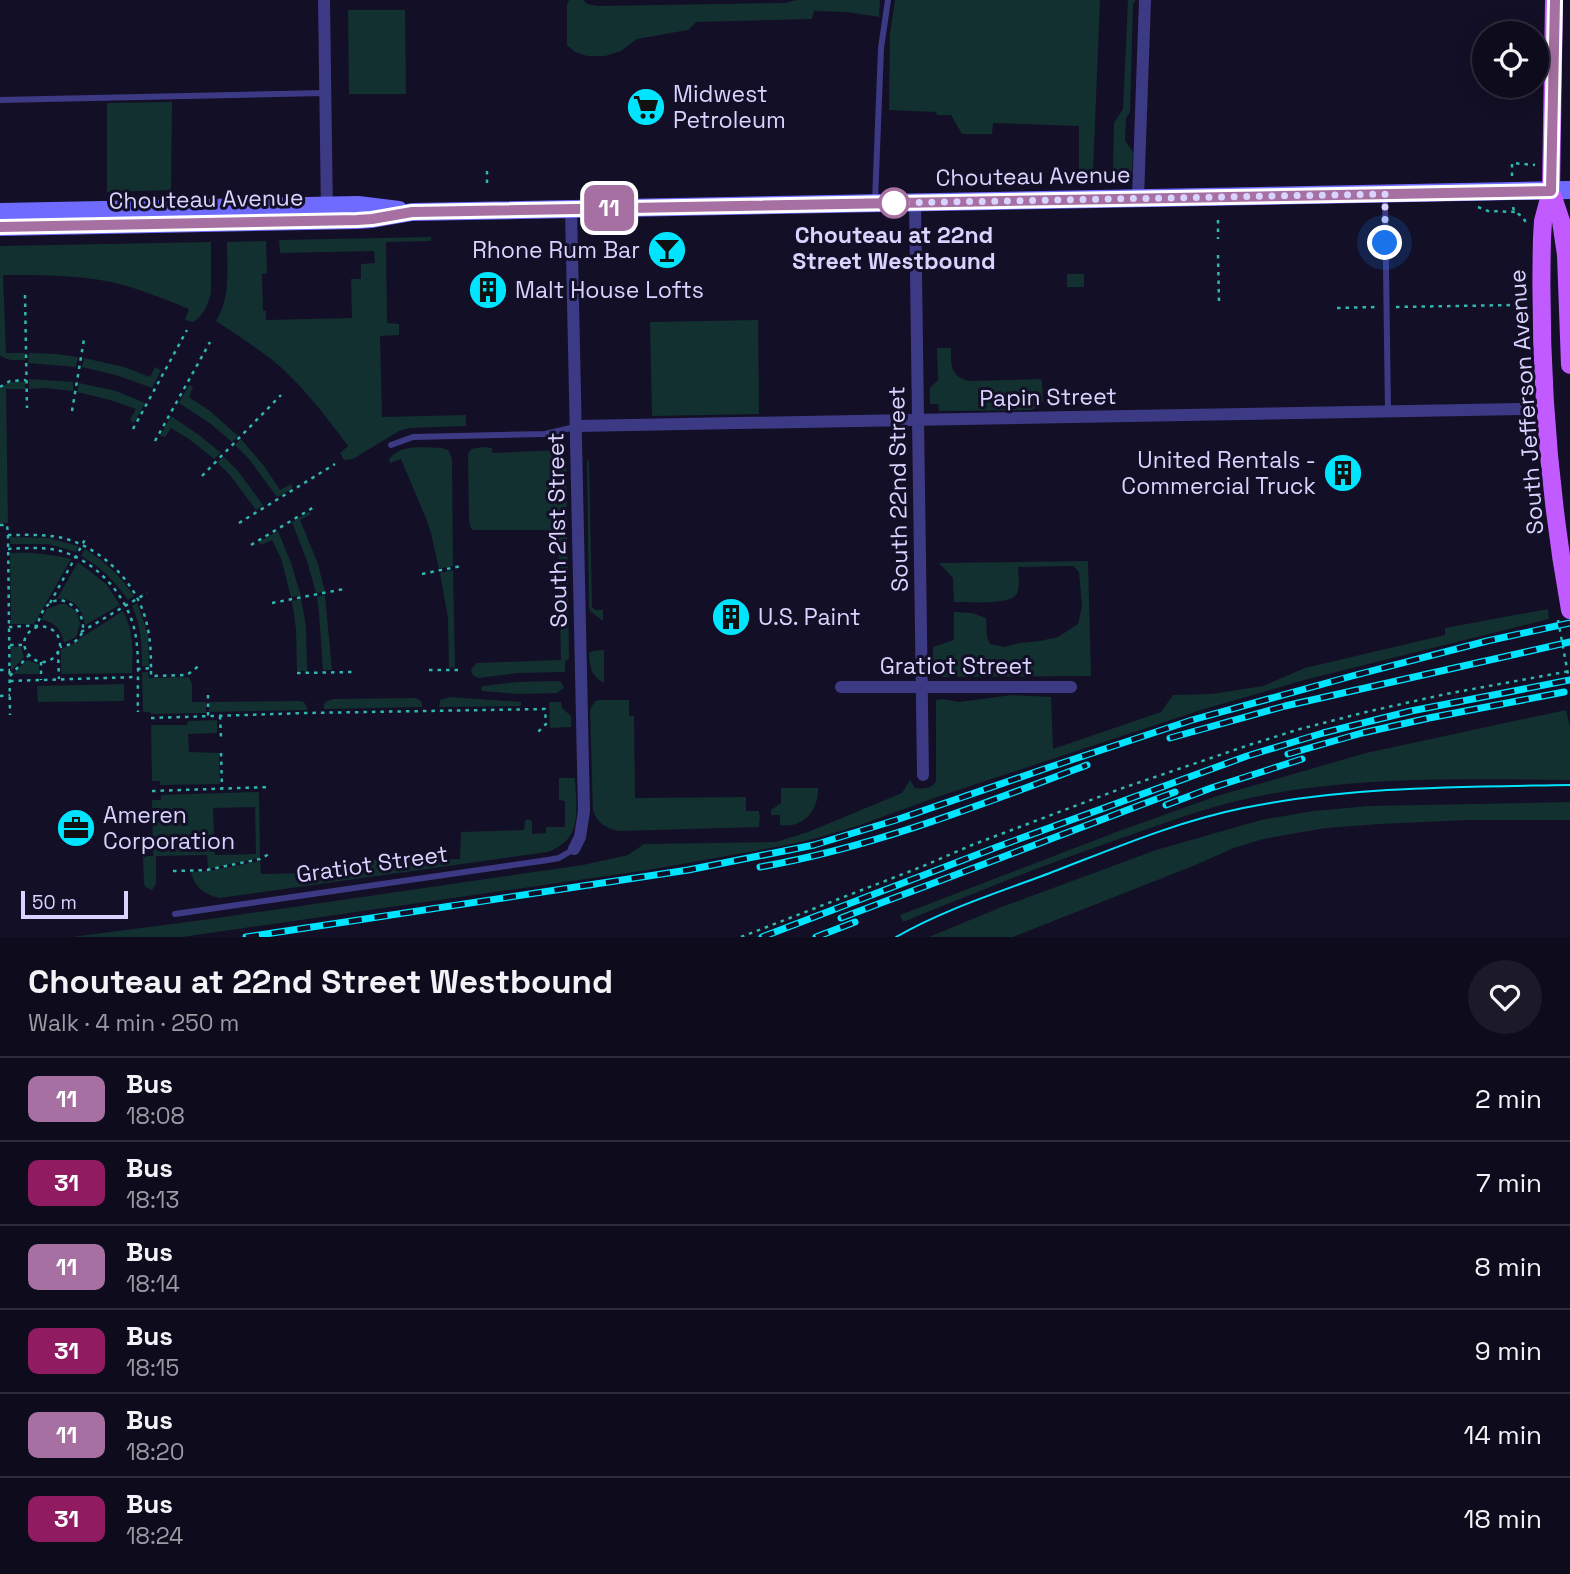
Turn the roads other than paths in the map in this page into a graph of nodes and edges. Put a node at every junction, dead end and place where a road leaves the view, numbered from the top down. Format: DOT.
graph roads {
  1 [pos="324,0"];
  2 [pos="888,0"];
  3 [pos="1145,0"];
  4 [pos="1555,0"];
  5 [pos="325,93"];
  6 [pos="0,100"];
  7 [pos="1570,190"];
  8 [pos="1551,191"];
  9 [pos="1385,194"];
  10 [pos="1138,198"];
  11 [pos="915,202"];
  12 [pos="875,203"];
  13 [pos="571,209"];
  14 [pos="0,212"];
  15 [pos="327,213"];
  16 [pos="0,227"];
  17 [pos="1570,365"];
  18 [pos="1522,409"];
  19 [pos="1388,411"];
  20 [pos="918,420"];
  21 [pos="576,426"];
  22 [pos="391,445"];
  23 [pos="1570,610"];
  24 [pos="841,687"];
  25 [pos="921,687"];
  26 [pos="1071,687"];
  27 [pos="923,775"];
  28 [pos="574,849"];
  29 [pos="175,914"];
  1 -- 5 [label="street"];
  2 -- 12 [label="lane"];
  3 -- 10 [label="street"];
  4 -- 8 [label="main road, South Jefferson Avenue"];
  5 -- 6 [label="lane"];
  5 -- 15 [label="street"];
  7 -- 8 [label="main road, Chouteau Avenue"];
  8 -- 9 [label="main road, Chouteau Avenue"];
  8 -- 17 [label="main road, South Jefferson Avenue"];
  8 -- 23 [label="main road, South Jefferson Avenue"];
  9 -- 10 [label="main road, Chouteau Avenue"];
  9 -- 19 [label="lane"];
  10 -- 11 [label="main road, Chouteau Avenue"];
  11 -- 12 [label="main road, Chouteau Avenue"];
  11 -- 20 [label="street, South 22nd Street"];
  12 -- 13 [label="main road, Chouteau Avenue"];
  13 -- 15 [label="main road, Chouteau Avenue"];
  13 -- 21 [label="street, South 21st Street"];
  14 -- 15 [label="main road, Chouteau Avenue"];
  15 -- 16 [label="main road, Chouteau Avenue"];
  18 -- 19 [label="street, Papin Street"];
  19 -- 20 [label="street, Papin Street"];
  20 -- 21 [label="street, Papin Street"];
  20 -- 25 [label="street, South 22nd Street"];
  21 -- 22 [label="lane"];
  21 -- 28 [label="street, South 21st Street"];
  24 -- 25 [label="street, Gratiot Street"];
  25 -- 26 [label="street, Gratiot Street"];
  25 -- 27 [label="street, South 22nd Street"];
  28 -- 29 [label="lane, Gratiot Street"];
}
